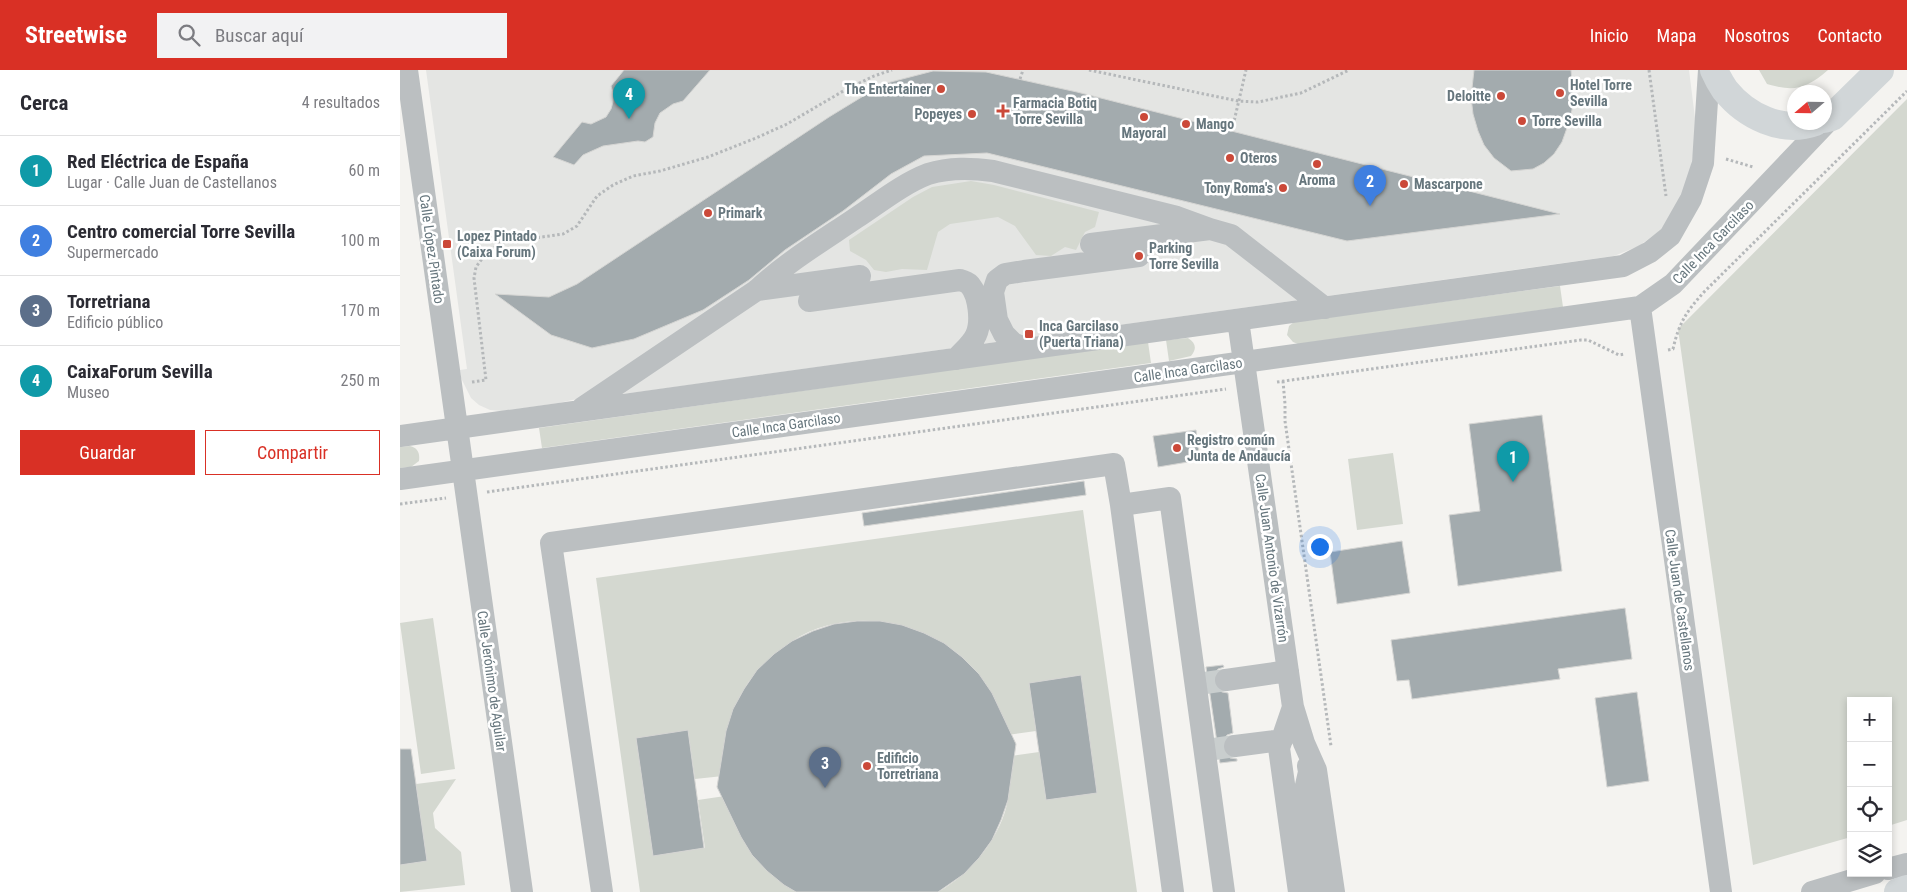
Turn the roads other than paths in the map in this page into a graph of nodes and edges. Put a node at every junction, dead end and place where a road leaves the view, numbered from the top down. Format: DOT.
graph roads {
  1 [pos="407,70"];
  2 [pos="1708,70"];
  3 [pos="1714,70"];
  4 [pos="1880,70"];
  5 [pos="1832,113"];
  6 [pos="1787,126"];
  7 [pos="1815,130"];
  8 [pos="1210,229"];
  9 [pos="1091,244"];
  10 [pos="1139,256"];
  11 [pos="860,276"];
  12 [pos="757,290"];
  13 [pos="809,301"];
  14 [pos="1640,307"];
  15 [pos="1325,308"];
  16 [pos="1238,320"];
  17 [pos="1027,349"];
  18 [pos="956,359"];
  19 [pos="1244,362"];
  20 [pos="577,412"];
  21 [pos="457,428"];
  22 [pos="400,436"];
  23 [pos="463,470"];
  24 [pos="400,479"];
  25 [pos="1120,505"];
  26 [pos="1288,671"];
  27 [pos="1209,682"];
  28 [pos="1293,706"];
  29 [pos="1282,740"];
  30 [pos="1304,743"];
  31 [pos="1218,749"];
  32 [pos="1907,864"];
  33 [pos="1892,868"];
  34 [pos="1862,877"];
  35 [pos="1907,889"];
  36 [pos="522,892"];
  37 [pos="602,892"];
  38 [pos="1173,892"];
  39 [pos="1224,892"];
  40 [pos="1299,892"];
  41 [pos="1317,892"];
  42 [pos="1334,892"];
  43 [pos="1721,892"];
  44 [pos="1812,892"];
  45 [pos="1898,892"];
  1 -- 21 [label="street, Calle López Pintado"];
  2 -- 15 [label="street"];
  3 -- 6 [label="main road"];
  4 -- 5 [label="main road, Calle Inca Garcilaso"];
  7 -- 14 [label="street, Calle Inca Garcilaso"];
  8 -- 9 [label="street"];
  8 -- 12 [label="street"];
  8 -- 15 [label="street"];
  10 -- 17 [label="street"];
  11 -- 12 [label="street"];
  12 -- 20 [label="street"];
  13 -- 18 [label="street"];
  14 -- 19 [label="street, Calle Inca Garcilaso"];
  14 -- 43 [label="street, Calle Juan de Castellanos"];
  15 -- 16 [label="street"];
  16 -- 17 [label="street"];
  16 -- 19 [label="street, Calle Juan Antonio de Vizarrón"];
  17 -- 18 [label="street"];
  18 -- 20 [label="street"];
  19 -- 23 [label="street, Calle Inca Garcilaso"];
  19 -- 26 [label="street, Calle Juan Antonio de Vizarrón"];
  20 -- 21 [label="street"];
  21 -- 22 [label="street"];
  21 -- 23 [label="street, Calle López Pintado"];
  23 -- 24 [label="street, Calle Inca Garcilaso"];
  23 -- 36 [label="street, Calle Jerónimo de Aguilar"];
  25 -- 27 [label="street"];
  25 -- 37 [label="street"];
  25 -- 38 [label="street"];
  26 -- 27 [label="street"];
  26 -- 28 [label="street, Calle Juan Antonio de Vizarrón"];
  27 -- 31 [label="street"];
  28 -- 29 [label="street, Calle Juan Antonio de Vizarrón"];
  28 -- 30 [label="street, Calle Juan Antonio de Vizarrón"];
  29 -- 31 [label="street"];
  29 -- 40 [label="street, Calle Juan Antonio de Vizarrón"];
  30 -- 41 [label="street"];
  30 -- 42 [label="street, Calle Juan Antonio de Vizarrón"];
  31 -- 39 [label="street"];
  32 -- 33 [label="street"];
  34 -- 44 [label="street"];
  35 -- 45 [label="main road"];
}
